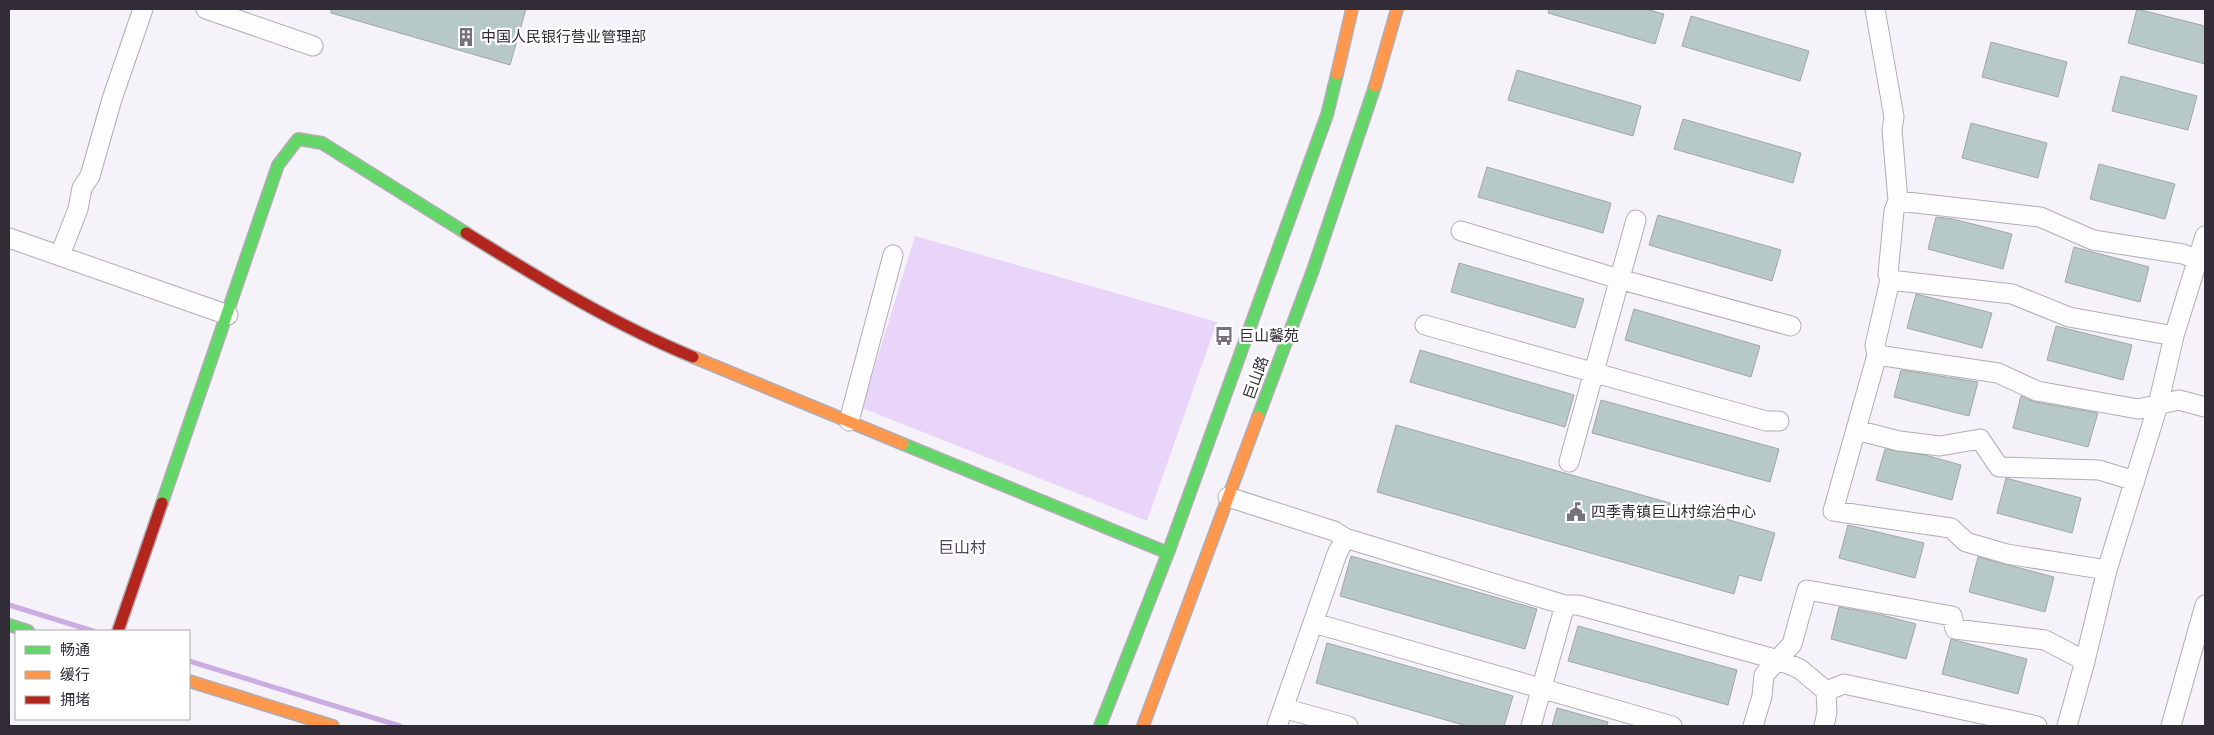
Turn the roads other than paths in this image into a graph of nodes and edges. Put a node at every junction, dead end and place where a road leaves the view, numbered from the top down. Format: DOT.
graph roads {
  1 [pos="144,9"];
  2 [pos="206,9"];
  3 [pos="1352,9"];
  4 [pos="1397,9"];
  5 [pos="1876,9"];
  6 [pos="313,46"];
  7 [pos="1898,201"];
  8 [pos="1636,220"];
  9 [pos="1461,231"];
  10 [pos="2205,236"];
  11 [pos="9,238"];
  12 [pos="60,255"];
  13 [pos="893,255"];
  14 [pos="2198,260"];
  15 [pos="1619,279"];
  16 [pos="1890,280"];
  17 [pos="228,315"];
  18 [pos="1425,325"];
  19 [pos="1791,326"];
  20 [pos="2174,336"];
  21 [pos="1877,355"];
  22 [pos="1593,373"];
  23 [pos="2158,405"];
  24 [pos="2205,407"];
  25 [pos="849,421"];
  26 [pos="1779,421"];
  27 [pos="1856,430"];
  28 [pos="1569,462"];
  29 [pos="2135,481"];
  30 [pos="1228,497"];
  31 [pos="1345,538"];
  32 [pos="1168,553"];
  33 [pos="2107,570"];
  34 [pos="1565,605"];
  35 [pos="2205,605"];
  36 [pos="1314,623"];
  37 [pos="9,625"];
  38 [pos="25,630"];
  39 [pos="118,630"];
  40 [pos="1779,660"];
  41 [pos="2086,661"];
  42 [pos="190,681"];
  43 [pos="1541,689"];
  44 [pos="1826,691"];
  45 [pos="1283,708"];
  46 [pos="333,726"];
  47 [pos="1100,726"];
  48 [pos="1142,726"];
  49 [pos="1276,726"];
  50 [pos="1348,726"];
  51 [pos="1531,726"];
  52 [pos="1672,726"];
  53 [pos="1753,726"];
  54 [pos="1824,726"];
  55 [pos="2037,726"];
  56 [pos="2067,726"];
  57 [pos="2171,726"];
  1 -- 12 [label="street"];
  2 -- 6 [label="street"];
  3 -- 32 [label="street, 巨山路"];
  4 -- 30 [label="street, 巨山路"];
  5 -- 7 [label="street"];
  7 -- 14 [label="street"];
  7 -- 16 [label="street"];
  8 -- 15 [label="street"];
  9 -- 15 [label="street"];
  10 -- 14 [label="street"];
  11 -- 12 [label="street"];
  12 -- 17 [label="street"];
  13 -- 25 [label="street"];
  14 -- 20 [label="street"];
  15 -- 19 [label="street"];
  15 -- 22 [label="street"];
  16 -- 20 [label="street"];
  16 -- 21 [label="street"];
  17 -- 25 [label="street"];
  17 -- 39 [label="street"];
  18 -- 22 [label="street"];
  20 -- 23 [label="street"];
  21 -- 23 [label="street"];
  21 -- 27 [label="street"];
  22 -- 26 [label="street"];
  22 -- 28 [label="street"];
  23 -- 24 [label="street"];
  23 -- 29 [label="street"];
  25 -- 32 [label="street"];
  27 -- 29 [label="street"];
  27 -- 33 [label="street"];
  29 -- 33 [label="street"];
  30 -- 31 [label="street"];
  30 -- 48 [label="street, 巨山路"];
  31 -- 34 [label="street"];
  31 -- 36 [label="street"];
  32 -- 47 [label="street, 巨山路"];
  33 -- 41 [label="street"];
  34 -- 40 [label="street"];
  34 -- 43 [label="street"];
  35 -- 57 [label="street"];
  36 -- 43 [label="street"];
  36 -- 45 [label="street"];
  37 -- 38 [label="street"];
  40 -- 41 [label="street"];
  40 -- 44 [label="street"];
  40 -- 53 [label="street"];
  41 -- 56 [label="street"];
  42 -- 46 [label="street"];
  43 -- 51 [label="street"];
  43 -- 52 [label="street"];
  44 -- 54 [label="street"];
  44 -- 55 [label="street"];
  45 -- 49 [label="street"];
  45 -- 50 [label="street"];
}
